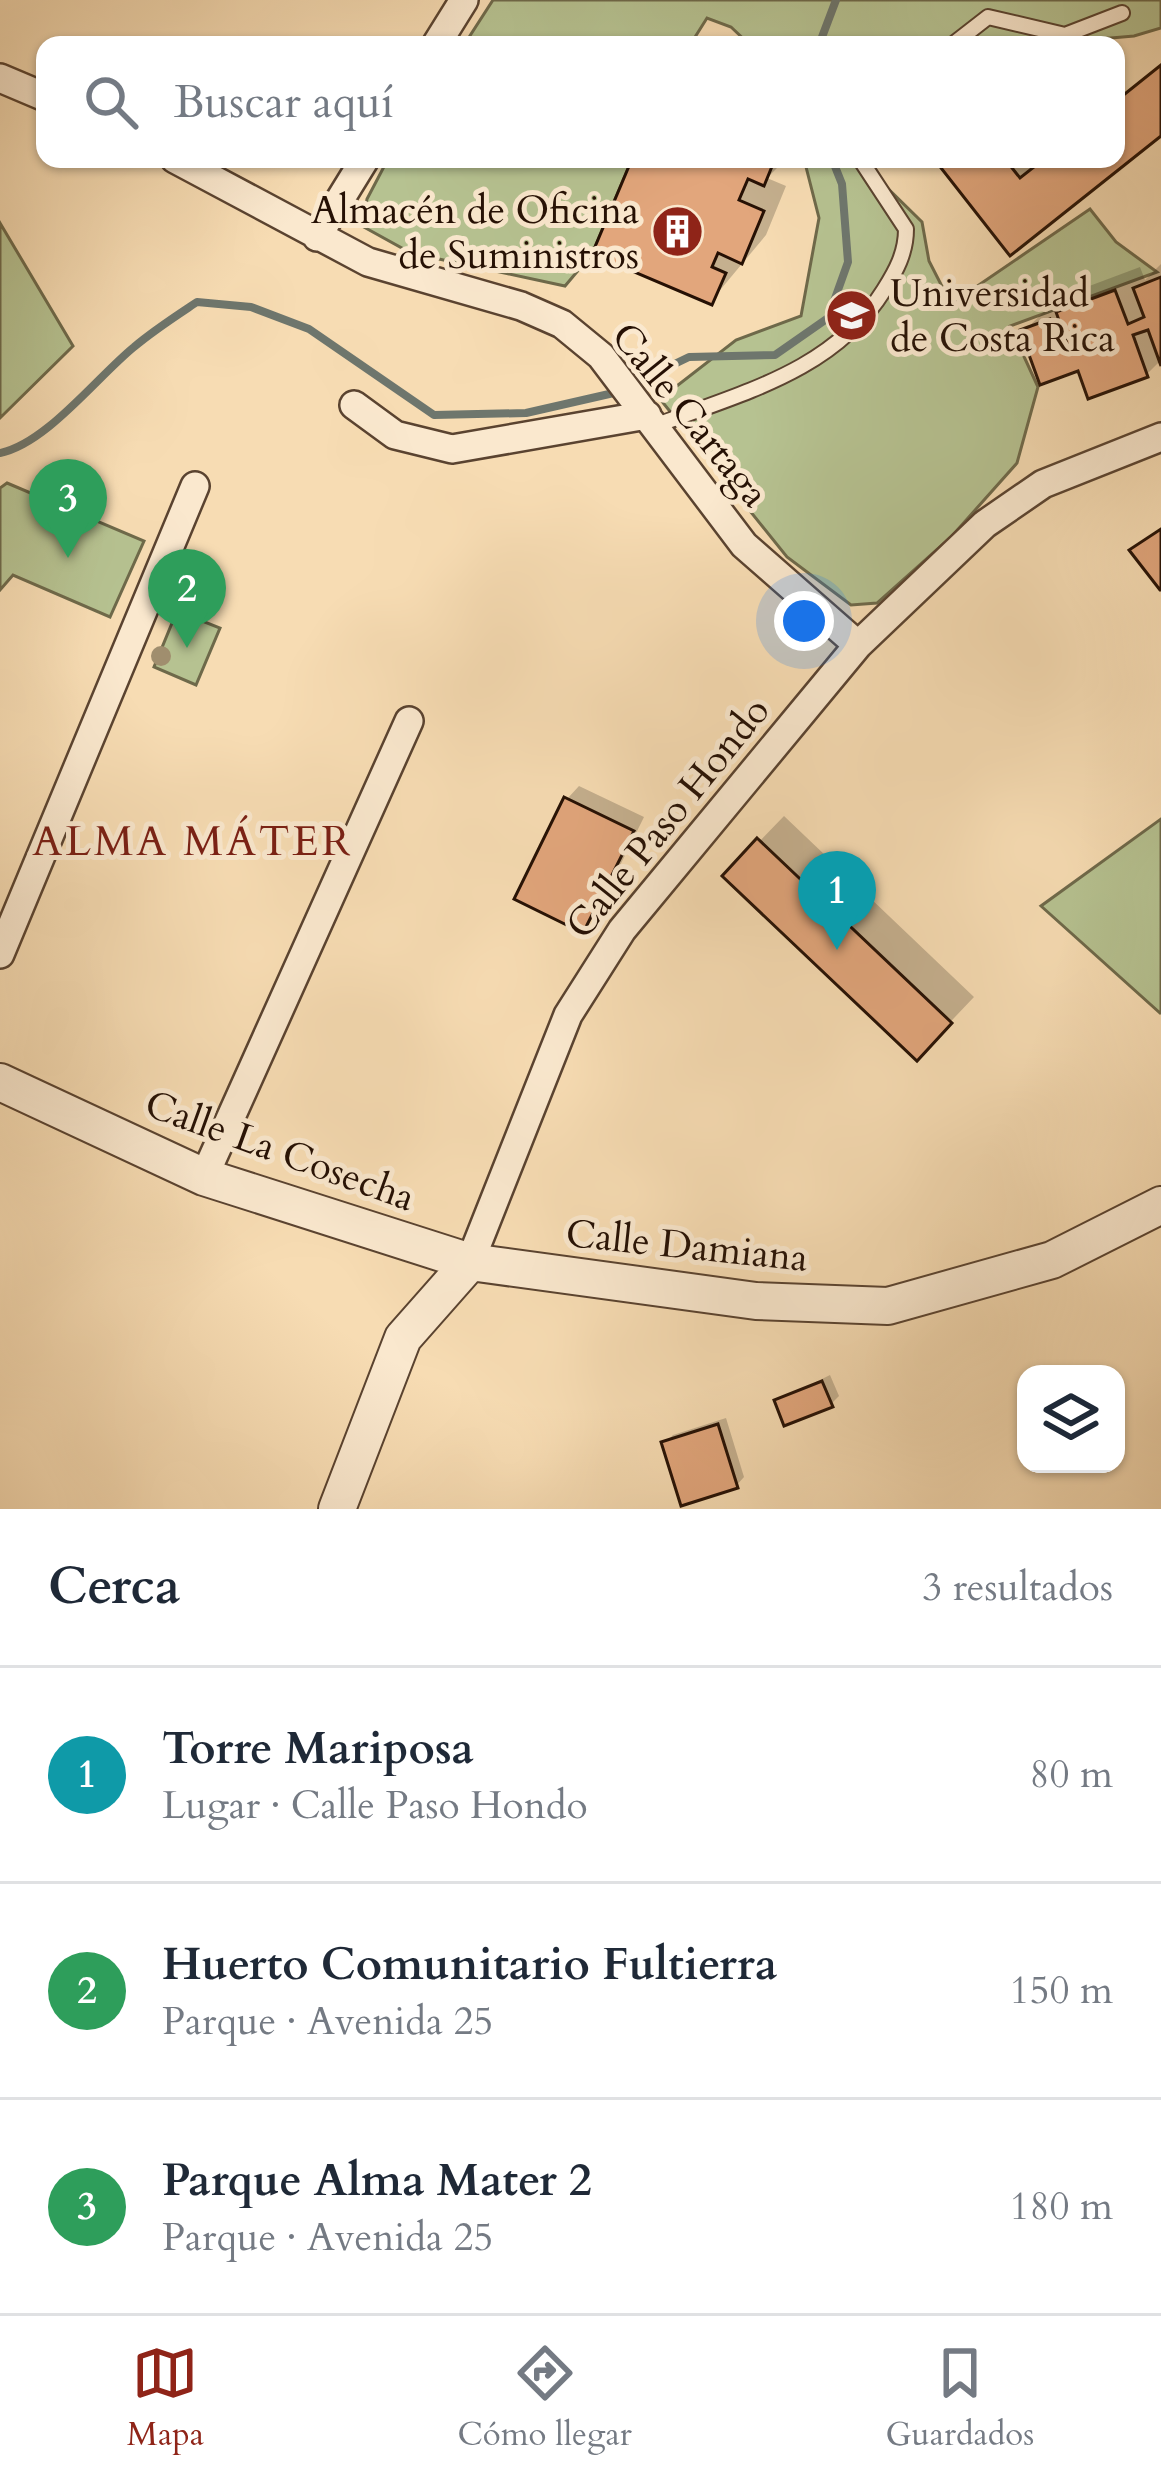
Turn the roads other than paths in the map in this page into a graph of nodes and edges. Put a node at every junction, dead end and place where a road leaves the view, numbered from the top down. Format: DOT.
graph roads {
  1 [pos="464,0"];
  2 [pos="1122,13"];
  3 [pos="442,36"];
  4 [pos="964,36"];
  5 [pos="0,78"];
  6 [pos="36,93"];
  7 [pos="191,168"];
  8 [pos="359,168"];
  9 [pos="866,168"];
  10 [pos="317,237"];
  11 [pos="354,405"];
  12 [pos="651,420"];
  13 [pos="1161,437"];
  14 [pos="195,486"];
  15 [pos="858,645"];
  16 [pos="409,721"];
  17 [pos="0,954"];
  18 [pos="0,1082"];
  19 [pos="204,1177"];
  20 [pos="1161,1205"];
  21 [pos="470,1262"];
  22 [pos="338,1509"];
  1 -- 3 [label="street"];
  2 -- 4 [label="lane"];
  5 -- 6 [label="street"];
  7 -- 10 [label="street, Calle Cartaga"];
  8 -- 10 [label="street"];
  9 -- 12 [label="lane"];
  10 -- 12 [label="street, Calle Cartaga"];
  11 -- 12 [label="street"];
  12 -- 15 [label="street, Calle Cartaga"];
  13 -- 15 [label="street, Calle Paso Hondo"];
  14 -- 17 [label="street"];
  15 -- 21 [label="street, Calle Paso Hondo"];
  16 -- 19 [label="street"];
  18 -- 19 [label="street, Calle La Cosecha"];
  19 -- 21 [label="street, Calle La Cosecha"];
  20 -- 21 [label="street, Calle Damiana"];
  21 -- 22 [label="street"];
}
